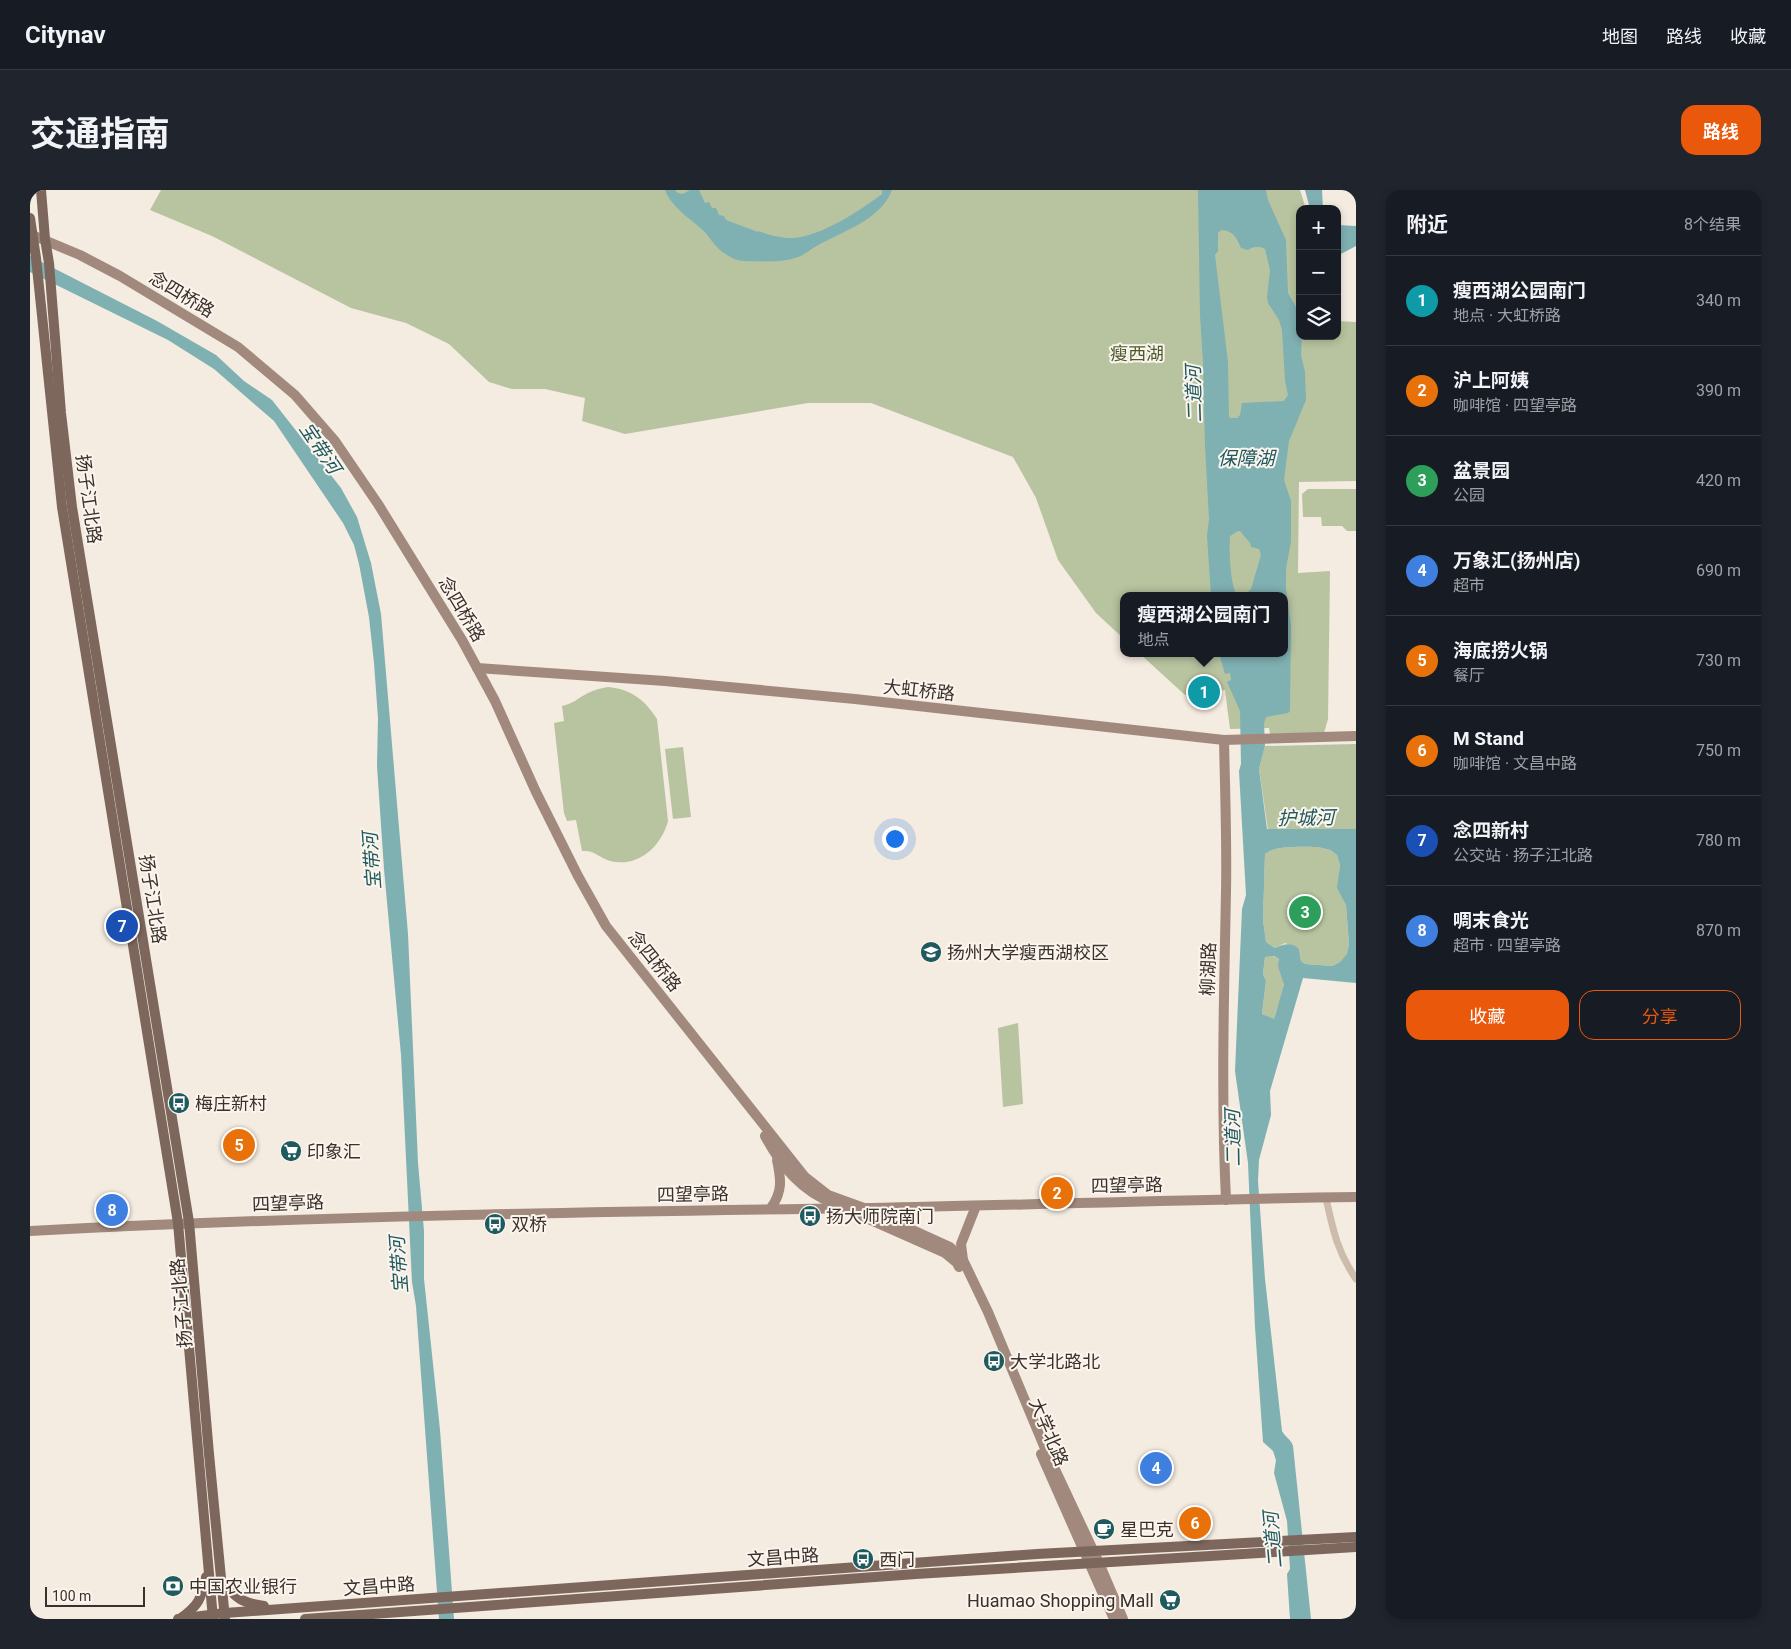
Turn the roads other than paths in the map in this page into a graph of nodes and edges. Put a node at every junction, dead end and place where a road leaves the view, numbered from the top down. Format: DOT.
graph roads {
  1 [pos="41,190"];
  2 [pos="30,218"];
  3 [pos="31,234"];
  4 [pos="45,239"];
  5 [pos="478,668"];
  6 [pos="1356,736"];
  7 [pos="1229,740"];
  8 [pos="751,1111"];
  9 [pos="777,1158"];
  10 [pos="1356,1197"];
  11 [pos="1326,1198"];
  12 [pos="1226,1200"];
  13 [pos="976,1206"];
  14 [pos="771,1208"];
  15 [pos="844,1208"];
  16 [pos="864,1208"];
  17 [pos="189,1222"];
  18 [pos="178,1223"];
  19 [pos="30,1230"];
  20 [pos="963,1260"];
  21 [pos="1356,1279"];
  22 [pos="1356,1537"];
  23 [pos="1309,1544"];
  24 [pos="1356,1547"];
  25 [pos="1088,1551"];
  26 [pos="1094,1563"];
  27 [pos="208,1569"];
  28 [pos="222,1581"];
  29 [pos="290,1609"];
  30 [pos="225,1616"];
  31 [pos="213,1617"];
  32 [pos="179,1619"];
  33 [pos="305,1619"];
  34 [pos="1114,1619"];
  35 [pos="1123,1619"];
  1 -- 4 [label="main road, 扬子江北路"];
  2 -- 3 [label="main road, 扬子江北路"];
  3 -- 4 [label="street, 念四桥路"];
  3 -- 18 [label="main road, 扬子江北路"];
  4 -- 5 [label="street, 念四桥路"];
  4 -- 17 [label="main road, 扬子江北路"];
  5 -- 7 [label="street, 大虹桥路"];
  5 -- 8 [label="street, 念四桥路"];
  6 -- 7 [label="street, 大虹桥路"];
  7 -- 12 [label="street, 柳湖路"];
  8 -- 9 [label="street, 念四桥路"];
  8 -- 16 [label="street, 念四桥路"];
  9 -- 14 [label="street"];
  9 -- 15 [label="street, 念四桥路"];
  10 -- 11 [label="street, 四望亭路"];
  11 -- 12 [label="street, 四望亭路"];
  11 -- 21 [label="street"];
  12 -- 13 [label="street, 四望亭路"];
  13 -- 16 [label="street, 四望亭路"];
  13 -- 20 [label="street"];
  14 -- 15 [label="street, 四望亭路"];
  14 -- 17 [label="street, 四望亭路"];
  15 -- 16 [label="street, 四望亭路"];
  15 -- 25 [label="street, 大学北路"];
  16 -- 20 [label="street, 大学北路"];
  17 -- 18 [label="street, 四望亭路"];
  17 -- 28 [label="main road, 扬子江北路"];
  18 -- 19 [label="street, 四望亭路"];
  18 -- 27 [label="main road, 扬子江北路"];
  20 -- 25 [label="street, 大学北路"];
  22 -- 23 [label="main road, 文昌中路"];
  23 -- 24 [label="main road, 文昌中路"];
  23 -- 25 [label="main road, 文昌中路"];
  23 -- 26 [label="main road, 文昌中路"];
  25 -- 26 [label="street, 大学北路"];
  25 -- 29 [label="main road, 文昌中路"];
  26 -- 33 [label="main road, 文昌中路"];
  26 -- 34 [label="street, 大学北路"];
  26 -- 35 [label="street, 大学北路"];
  27 -- 31 [label="main road, 扬子江北路"];
  27 -- 32 [label="main road"];
  28 -- 29 [label="main road"];
  28 -- 30 [label="main road, 扬子江北路"];
  29 -- 30 [label="main road, 文昌中路"];
  30 -- 31 [label="main road, 文昌中路"];
  31 -- 32 [label="main road, 文昌中路"];
}
